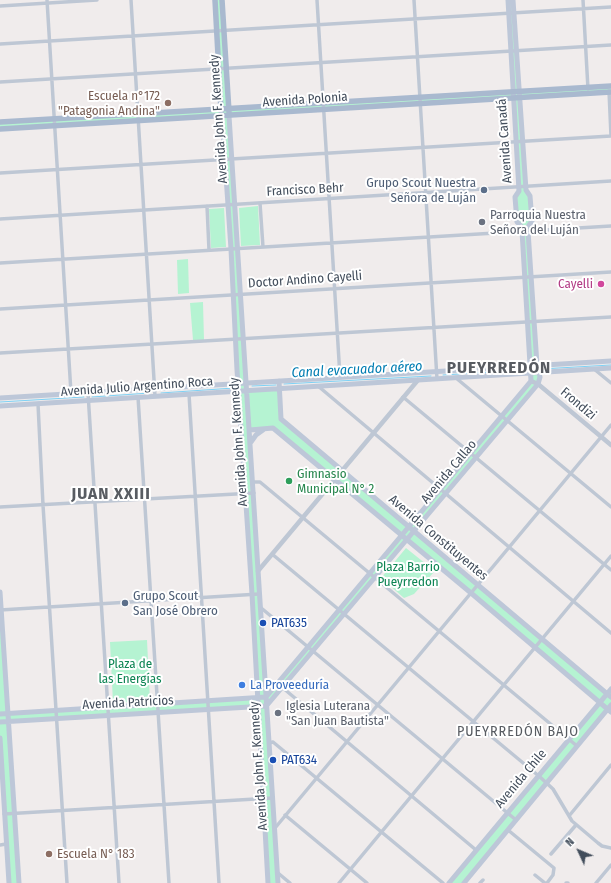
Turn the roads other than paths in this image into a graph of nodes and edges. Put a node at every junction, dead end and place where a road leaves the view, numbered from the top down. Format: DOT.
graph roads {
  1 [pos="5,0"];
  2 [pos="88,0"];
  3 [pos="97,0"];
  4 [pos="131,0"];
  5 [pos="215,0"];
  6 [pos="222,0"];
  7 [pos="317,0"];
  8 [pos="414,0"];
  9 [pos="508,0"];
  10 [pos="513,0"];
  11 [pos="583,0"];
  12 [pos="47,2"];
  13 [pos="0,6"];
  14 [pos="5,6"];
  15 [pos="611,8"];
  16 [pos="583,9"];
  17 [pos="511,13"];
  18 [pos="415,19"];
  19 [pos="319,25"];
  20 [pos="217,31"];
  21 [pos="224,31"];
  22 [pos="133,36"];
  23 [pos="49,41"];
  24 [pos="0,44"];
  25 [pos="611,45"];
  26 [pos="586,47"];
  27 [pos="511,51"];
  28 [pos="517,51"];
  29 [pos="417,57"];
  30 [pos="321,63"];
  31 [pos="227,68"];
  32 [pos="218,69"];
  33 [pos="135,74"];
  34 [pos="52,79"];
  35 [pos="0,82"];
  36 [pos="610,86"];
  37 [pos="588,87"];
  38 [pos="516,91"];
  39 [pos="610,92"];
  40 [pos="588,94"];
  41 [pos="420,97"];
  42 [pos="513,98"];
  43 [pos="520,98"];
  44 [pos="323,103"];
  45 [pos="420,104"];
  46 [pos="229,108"];
  47 [pos="221,109"];
  48 [pos="324,110"];
  49 [pos="137,114"];
  50 [pos="230,116"];
  51 [pos="222,117"];
  52 [pos="54,119"];
  53 [pos="0,122"];
  54 [pos="137,122"];
  55 [pos="55,126"];
  56 [pos="0,129"];
  57 [pos="611,136"];
  58 [pos="522,141"];
  59 [pos="515,142"];
  60 [pos="423,147"];
  61 [pos="326,153"];
  62 [pos="233,159"];
  63 [pos="224,160"];
  64 [pos="140,165"];
  65 [pos="57,170"];
  66 [pos="0,173"];
  67 [pos="611,182"];
  68 [pos="519,187"];
  69 [pos="526,187"];
  70 [pos="425,193"];
  71 [pos="329,199"];
  72 [pos="260,203"];
  73 [pos="235,204"];
  74 [pos="228,205"];
  75 [pos="207,206"];
  76 [pos="143,210"];
  77 [pos="60,215"];
  78 [pos="0,219"];
  79 [pos="611,226"];
  80 [pos="522,231"];
  81 [pos="528,231"];
  82 [pos="428,237"];
  83 [pos="332,243"];
  84 [pos="263,247"];
  85 [pos="238,248"];
  86 [pos="231,249"];
  87 [pos="209,250"];
  88 [pos="146,254"];
  89 [pos="63,259"];
  90 [pos="0,263"];
  91 [pos="611,272"];
  92 [pos="531,276"];
  93 [pos="524,277"];
  94 [pos="431,283"];
  95 [pos="334,288"];
  96 [pos="241,294"];
  97 [pos="234,295"];
  98 [pos="149,300"];
  99 [pos="66,305"];
  100 [pos="0,309"];
  101 [pos="611,317"];
  102 [pos="534,321"];
  103 [pos="527,322"];
  104 [pos="434,327"];
  105 [pos="337,333"];
  106 [pos="236,339"];
  107 [pos="243,339"];
  108 [pos="152,344"];
  109 [pos="69,349"];
  110 [pos="0,353"];
  111 [pos="611,361"];
  112 [pos="537,365"];
  113 [pos="530,366"];
  114 [pos="611,368"];
  115 [pos="594,369"];
  116 [pos="436,371"];
  117 [pos="530,373"];
  118 [pos="539,373"];
  119 [pos="340,377"];
  120 [pos="456,378"];
  121 [pos="437,379"];
  122 [pos="418,380"];
  123 [pos="531,380"];
  124 [pos="279,381"];
  125 [pos="246,383"];
  126 [pos="611,383"];
  127 [pos="238,384"];
  128 [pos="538,384"];
  129 [pos="317,386"];
  130 [pos="155,389"];
  131 [pos="279,389"];
  132 [pos="239,391"];
  133 [pos="247,391"];
  134 [pos="71,393"];
  135 [pos="88,393"];
  136 [pos="189,394"];
  137 [pos="155,396"];
  138 [pos="0,398"];
  139 [pos="138,398"];
  140 [pos="403,398"];
  141 [pos="89,401"];
  142 [pos="38,404"];
  143 [pos="0,406"];
  144 [pos="502,415"];
  145 [pos="507,419"];
  146 [pos="281,420"];
  147 [pos="241,423"];
  148 [pos="611,425"];
  149 [pos="273,428"];
  150 [pos="266,429"];
  151 [pos="250,430"];
  152 [pos="373,433"];
  153 [pos="601,437"];
  154 [pos="251,443"];
  155 [pos="611,445"];
  156 [pos="471,452"];
  157 [pos="477,457"];
  158 [pos="341,471"];
  159 [pos="570,473"];
  160 [pos="334,480"];
  161 [pos="253,482"];
  162 [pos="440,489"];
  163 [pos="245,493"];
  164 [pos="254,493"];
  165 [pos="446,494"];
  166 [pos="195,496"];
  167 [pos="144,499"];
  168 [pos="95,502"];
  169 [pos="43,505"];
  170 [pos="0,507"];
  171 [pos="611,507"];
  172 [pos="539,511"];
  173 [pos="303,518"];
  174 [pos="408,527"];
  175 [pos="414,532"];
  176 [pos="401,535"];
  177 [pos="407,540"];
  178 [pos="509,547"];
  179 [pos="272,554"];
  180 [pos="611,556"];
  181 [pos="604,564"];
  182 [pos="611,570"];
  183 [pos="258,571"];
  184 [pos="369,573"];
  185 [pos="375,578"];
  186 [pos="478,585"];
  187 [pos="0,592"];
  188 [pos="471,593"];
  189 [pos="252,594"];
  190 [pos="259,594"];
  191 [pos="202,598"];
  192 [pos="151,601"];
  193 [pos="573,601"];
  194 [pos="102,604"];
  195 [pos="50,607"];
  196 [pos="260,607"];
  197 [pos="339,609"];
  198 [pos="1,610"];
  199 [pos="345,614"];
  200 [pos="439,631"];
  201 [pos="611,633"];
  202 [pos="542,638"];
  203 [pos="308,647"];
  204 [pos="535,647"];
  205 [pos="314,652"];
  206 [pos="408,667"];
  207 [pos="277,684"];
  208 [pos="503,685"];
  209 [pos="283,688"];
  210 [pos="611,689"];
  211 [pos="609,695"];
  212 [pos="266,697"];
  213 [pos="258,698"];
  214 [pos="208,701"];
  215 [pos="600,702"];
  216 [pos="157,704"];
  217 [pos="378,705"];
  218 [pos="258,706"];
  219 [pos="266,706"];
  220 [pos="108,707"];
  221 [pos="208,709"];
  222 [pos="610,709"];
  223 [pos="56,711"];
  224 [pos="158,712"];
  225 [pos="0,714"];
  226 [pos="8,714"];
  227 [pos="109,715"];
  228 [pos="56,718"];
  229 [pos="8,721"];
  230 [pos="473,721"];
  231 [pos="0,722"];
  232 [pos="0,738"];
  233 [pos="569,739"];
  234 [pos="347,742"];
  235 [pos="269,743"];
  236 [pos="577,746"];
  237 [pos="442,758"];
  238 [pos="611,765"];
  239 [pos="538,776"];
  240 [pos="316,778"];
  241 [pos="547,783"];
  242 [pos="1,784"];
  243 [pos="411,796"];
  244 [pos="263,798"];
  245 [pos="272,798"];
  246 [pos="213,801"];
  247 [pos="164,804"];
  248 [pos="114,807"];
  249 [pos="62,810"];
  250 [pos="508,813"];
  251 [pos="4,814"];
  252 [pos="14,814"];
  253 [pos="285,816"];
  254 [pos="569,816"];
  255 [pos="516,820"];
  256 [pos="576,824"];
  257 [pos="274,828"];
  258 [pos="508,830"];
  259 [pos="381,832"];
  260 [pos="611,842"];
  261 [pos="6,844"];
  262 [pos="0,845"];
  263 [pos="609,848"];
  264 [pos="476,850"];
  265 [pos="551,854"];
  266 [pos="611,865"];
  267 [pos="350,869"];
  268 [pos="278,873"];
  269 [pos="535,875"];
  270 [pos="9,883"];
  271 [pos="18,883"];
  272 [pos="66,883"];
  273 [pos="119,883"];
  274 [pos="168,883"];
  275 [pos="219,883"];
  276 [pos="268,883"];
  277 [pos="278,883"];
  278 [pos="290,883"];
  279 [pos="339,883"];
  280 [pos="367,883"];
  281 [pos="443,883"];
  282 [pos="449,883"];
  283 [pos="464,883"];
  284 [pos="546,883"];
  285 [pos="596,883"];
  1 -- 14 [label="street"];
  2 -- 3 [label="street"];
  2 -- 12 [label="street"];
  4 -- 22 [label="street"];
  5 -- 20 [label="main road, Avenida John F. Kennedy"];
  6 -- 21 [label="main road, Avenida John F. Kennedy"];
  7 -- 19 [label="street"];
  8 -- 18 [label="street"];
  9 -- 17 [label="main road, Avenida Canadá"];
  10 -- 17 [label="main road, Avenida Canadá"];
  11 -- 16 [label="street"];
  12 -- 14 [label="street"];
  12 -- 23 [label="street"];
  13 -- 14 [label="street"];
  15 -- 16 [label="street"];
  16 -- 17 [label="street"];
  16 -- 26 [label="street"];
  17 -- 18 [label="street"];
  17 -- 27 [label="main road, Avenida Canadá"];
  17 -- 28 [label="main road, Avenida Canadá"];
  18 -- 19 [label="street"];
  18 -- 29 [label="street"];
  19 -- 21 [label="street"];
  19 -- 30 [label="street"];
  20 -- 21 [label="street"];
  20 -- 22 [label="street"];
  20 -- 32 [label="main road, Avenida John F. Kennedy"];
  21 -- 31 [label="main road, Avenida John F. Kennedy"];
  22 -- 23 [label="street"];
  22 -- 33 [label="street"];
  23 -- 24 [label="street"];
  23 -- 34 [label="street"];
  25 -- 26 [label="street"];
  26 -- 28 [label="street"];
  26 -- 37 [label="street"];
  27 -- 28 [label="street"];
  27 -- 29 [label="street"];
  27 -- 38 [label="main road, Avenida Canadá"];
  28 -- 38 [label="main road, Avenida Canadá"];
  29 -- 30 [label="street"];
  29 -- 41 [label="street"];
  30 -- 31 [label="street"];
  30 -- 44 [label="street"];
  31 -- 32 [label="street"];
  31 -- 46 [label="main road, Avenida John F. Kennedy"];
  32 -- 33 [label="street"];
  32 -- 47 [label="main road, Avenida John F. Kennedy"];
  33 -- 34 [label="street"];
  33 -- 49 [label="street"];
  34 -- 35 [label="street"];
  34 -- 52 [label="street"];
  36 -- 37 [label="main road, Avenida Polonia"];
  36 -- 39 [label="street"];
  37 -- 38 [label="main road, Avenida Polonia"];
  37 -- 40 [label="street"];
  38 -- 41 [label="main road, Avenida Polonia"];
  38 -- 42 [label="main road, Avenida Canadá"];
  38 -- 43 [label="main road, Avenida Canadá"];
  39 -- 40 [label="main road, Avenida Polonia"];
  39 -- 57 [label="street"];
  40 -- 43 [label="main road, Avenida Polonia"];
  41 -- 44 [label="main road, Avenida Polonia"];
  41 -- 45 [label="street"];
  42 -- 43 [label="main road, Avenida Polonia"];
  42 -- 45 [label="main road, Avenida Polonia"];
  42 -- 59 [label="main road, Avenida Canadá"];
  43 -- 58 [label="main road, Avenida Canadá"];
  44 -- 46 [label="main road, Avenida Polonia"];
  44 -- 48 [label="street"];
  45 -- 48 [label="main road, Avenida Polonia"];
  45 -- 60 [label="street"];
  46 -- 47 [label="main road, Avenida Polonia"];
  46 -- 50 [label="main road, Avenida John F. Kennedy"];
  47 -- 49 [label="main road, Avenida Polonia"];
  47 -- 51 [label="main road, Avenida John F. Kennedy"];
  48 -- 50 [label="main road, Avenida Polonia"];
  48 -- 61 [label="street"];
  49 -- 52 [label="main road, Avenida Polonia"];
  49 -- 54 [label="street"];
  50 -- 51 [label="main road, Avenida Polonia"];
  50 -- 62 [label="main road, Avenida John F. Kennedy"];
  51 -- 54 [label="main road, Avenida Polonia"];
  51 -- 63 [label="main road, Avenida John F. Kennedy"];
  52 -- 53 [label="main road, Avenida Polonia"];
  52 -- 55 [label="street"];
  54 -- 55 [label="main road, Avenida Polonia"];
  54 -- 64 [label="street"];
  55 -- 56 [label="main road, Avenida Polonia"];
  55 -- 65 [label="street"];
  57 -- 58 [label="street"];
  58 -- 59 [label="street"];
  58 -- 69 [label="main road, Avenida Canadá"];
  59 -- 60 [label="street"];
  59 -- 68 [label="main road, Avenida Canadá"];
  60 -- 61 [label="street"];
  60 -- 70 [label="street"];
  61 -- 62 [label="street"];
  61 -- 71 [label="street"];
  62 -- 63 [label="street"];
  62 -- 73 [label="main road, Avenida John F. Kennedy"];
  63 -- 64 [label="street"];
  63 -- 74 [label="main road, Avenida John F. Kennedy"];
  64 -- 65 [label="street"];
  64 -- 76 [label="street"];
  65 -- 66 [label="street"];
  65 -- 77 [label="street"];
  67 -- 69 [label="street, Francisco Behr"];
  68 -- 69 [label="street, Francisco Behr"];
  68 -- 70 [label="street, Francisco Behr"];
  68 -- 80 [label="main road, Avenida Canadá"];
  69 -- 81 [label="main road, Avenida Canadá"];
  70 -- 71 [label="street, Francisco Behr"];
  70 -- 82 [label="street"];
  71 -- 72 [label="street, Francisco Behr"];
  71 -- 83 [label="street"];
  72 -- 73 [label="street, Francisco Behr"];
  72 -- 84 [label="street"];
  73 -- 74 [label="street, Francisco Behr"];
  73 -- 85 [label="main road, Avenida John F. Kennedy"];
  74 -- 75 [label="street, Francisco Behr"];
  74 -- 86 [label="main road, Avenida John F. Kennedy"];
  75 -- 76 [label="street, Francisco Behr"];
  75 -- 87 [label="street"];
  76 -- 77 [label="street, Francisco Behr"];
  76 -- 88 [label="street"];
  77 -- 78 [label="street, Francisco Behr"];
  77 -- 89 [label="street"];
  79 -- 81 [label="street"];
  80 -- 81 [label="street"];
  80 -- 82 [label="street"];
  80 -- 93 [label="main road, Avenida Canadá"];
  81 -- 92 [label="main road, Avenida Canadá"];
  82 -- 83 [label="street"];
  82 -- 94 [label="street"];
  83 -- 84 [label="street"];
  83 -- 95 [label="street"];
  84 -- 85 [label="street"];
  85 -- 86 [label="street"];
  85 -- 96 [label="main road, Avenida John F. Kennedy"];
  86 -- 87 [label="street"];
  86 -- 97 [label="main road, Avenida John F. Kennedy"];
  87 -- 88 [label="street"];
  88 -- 89 [label="street"];
  88 -- 98 [label="street"];
  89 -- 90 [label="street"];
  89 -- 99 [label="street"];
  91 -- 92 [label="street, Doctor Andino Cayelli"];
  92 -- 93 [label="street, Doctor Andino Cayelli"];
  92 -- 102 [label="main road, Avenida Canadá"];
  93 -- 94 [label="street, Doctor Andino Cayelli"];
  93 -- 103 [label="main road, Avenida Canadá"];
  94 -- 95 [label="street, Doctor Andino Cayelli"];
  94 -- 104 [label="street"];
  95 -- 96 [label="street, Doctor Andino Cayelli"];
  95 -- 105 [label="street"];
  96 -- 97 [label="street, Doctor Andino Cayelli"];
  96 -- 107 [label="main road, Avenida John F. Kennedy"];
  97 -- 98 [label="street, Doctor Andino Cayelli"];
  97 -- 106 [label="main road, Avenida John F. Kennedy"];
  98 -- 99 [label="street, Doctor Andino Cayelli"];
  98 -- 108 [label="street"];
  99 -- 100 [label="street, Doctor Andino Cayelli"];
  99 -- 109 [label="street"];
  101 -- 102 [label="street"];
  102 -- 103 [label="street"];
  102 -- 112 [label="main road, Avenida Canadá"];
  103 -- 104 [label="street"];
  103 -- 113 [label="main road, Avenida Canadá"];
  104 -- 105 [label="street"];
  104 -- 116 [label="street"];
  105 -- 107 [label="street"];
  105 -- 119 [label="street"];
  106 -- 107 [label="street"];
  106 -- 108 [label="street"];
  106 -- 127 [label="main road, Avenida John F. Kennedy"];
  107 -- 125 [label="main road, Avenida John F. Kennedy"];
  108 -- 109 [label="street"];
  108 -- 130 [label="street"];
  109 -- 110 [label="street"];
  109 -- 134 [label="street"];
  111 -- 112 [label="main road, Avenida Julio Argentino Roca"];
  112 -- 113 [label="main road, Avenida Julio Argentino Roca"];
  112 -- 118 [label="main road, Avenida Canadá"];
  113 -- 116 [label="main road, Avenida Julio Argentino Roca"];
  113 -- 117 [label="main road, Avenida Canadá"];
  114 -- 115 [label="main road, Avenida Julio Argentino Roca"];
  115 -- 118 [label="main road, Avenida Julio Argentino Roca"];
  115 -- 126 [label="street"];
  116 -- 119 [label="main road, Avenida Julio Argentino Roca"];
  116 -- 121 [label="street"];
  117 -- 118 [label="main road, Avenida Julio Argentino Roca"];
  117 -- 120 [label="main road, Avenida Julio Argentino Roca"];
  117 -- 123 [label="main road"];
  118 -- 128 [label="main road"];
  119 -- 124 [label="main road, Avenida Julio Argentino Roca"];
  120 -- 121 [label="main road, Avenida Julio Argentino Roca"];
  120 -- 144 [label="street"];
  121 -- 122 [label="main road, Avenida Julio Argentino Roca"];
  122 -- 129 [label="main road, Avenida Julio Argentino Roca"];
  122 -- 140 [label="street"];
  123 -- 128 [label="street, Frondizi"];
  123 -- 144 [label="main road, Avenida Callao"];
  124 -- 125 [label="main road, Avenida Julio Argentino Roca"];
  124 -- 131 [label="main road"];
  125 -- 127 [label="main road, Avenida Julio Argentino Roca"];
  125 -- 133 [label="main road, Avenida John F. Kennedy"];
  127 -- 130 [label="main road, Avenida Julio Argentino Roca"];
  127 -- 132 [label="main road, Avenida John F. Kennedy"];
  128 -- 145 [label="main road, Avenida Callao"];
  128 -- 153 [label="street, Frondizi"];
  129 -- 131 [label="main road, Avenida Julio Argentino Roca"];
  129 -- 152 [label="street"];
  130 -- 135 [label="main road, Avenida Julio Argentino Roca"];
  130 -- 137 [label="street"];
  131 -- 133 [label="main road, Avenida Julio Argentino Roca"];
  131 -- 146 [label="main road"];
  132 -- 133 [label="main road, Avenida Julio Argentino Roca"];
  132 -- 136 [label="main road, Avenida Julio Argentino Roca"];
  132 -- 147 [label="main road, Avenida John F. Kennedy"];
  133 -- 151 [label="main road, Avenida John F. Kennedy"];
  134 -- 135 [label="main road, Avenida Julio Argentino Roca"];
  134 -- 138 [label="main road, Avenida Julio Argentino Roca"];
  135 -- 141 [label="street"];
  136 -- 137 [label="main road, Avenida Julio Argentino Roca"];
  136 -- 166 [label="street"];
  137 -- 139 [label="main road, Avenida Julio Argentino Roca"];
  139 -- 141 [label="main road, Avenida Julio Argentino Roca"];
  139 -- 167 [label="street"];
  140 -- 152 [label="street"];
  140 -- 156 [label="street"];
  141 -- 142 [label="main road, Avenida Julio Argentino Roca"];
  141 -- 168 [label="street"];
  142 -- 143 [label="main road, Avenida Julio Argentino Roca"];
  142 -- 169 [label="street"];
  144 -- 145 [label="street"];
  144 -- 156 [label="main road, Avenida Callao"];
  145 -- 157 [label="main road, Avenida Callao"];
  145 -- 159 [label="street"];
  146 -- 149 [label="main road"];
  146 -- 158 [label="main road, Avenida Constituyentes"];
  147 -- 151 [label="main road"];
  147 -- 163 [label="main road, Avenida John F. Kennedy"];
  148 -- 153 [label="street"];
  149 -- 150 [label="main road"];
  149 -- 160 [label="main road, Avenida Constituyentes"];
  150 -- 151 [label="main road"];
  150 -- 154 [label="main road"];
  151 -- 154 [label="main road, Avenida John F. Kennedy"];
  152 -- 158 [label="street"];
  152 -- 162 [label="street"];
  153 -- 155 [label="street, Frondizi"];
  153 -- 159 [label="street"];
  154 -- 161 [label="main road, Avenida John F. Kennedy"];
  156 -- 157 [label="street"];
  156 -- 162 [label="main road, Avenida Callao"];
  157 -- 165 [label="main road, Avenida Callao"];
  157 -- 172 [label="street"];
  158 -- 160 [label="street"];
  158 -- 174 [label="main road, Avenida Constituyentes"];
  159 -- 171 [label="street"];
  159 -- 172 [label="street"];
  160 -- 173 [label="street"];
  160 -- 176 [label="main road, Avenida Constituyentes"];
  161 -- 164 [label="main road, Avenida John F. Kennedy"];
  161 -- 173 [label="street"];
  162 -- 165 [label="street"];
  162 -- 174 [label="main road, Avenida Callao"];
  163 -- 164 [label="street"];
  163 -- 166 [label="street"];
  163 -- 189 [label="main road, Avenida John F. Kennedy"];
  164 -- 183 [label="main road, Avenida John F. Kennedy"];
  165 -- 175 [label="main road, Avenida Callao"];
  165 -- 178 [label="street"];
  166 -- 167 [label="street"];
  166 -- 191 [label="street"];
  167 -- 168 [label="street"];
  167 -- 192 [label="street"];
  168 -- 169 [label="street"];
  168 -- 194 [label="street"];
  169 -- 170 [label="street"];
  169 -- 195 [label="street"];
  172 -- 178 [label="street"];
  172 -- 181 [label="street"];
  173 -- 179 [label="street"];
  173 -- 184 [label="street"];
  174 -- 175 [label="main road, Avenida Constituyentes"];
  174 -- 176 [label="main road, Avenida Callao"];
  175 -- 177 [label="main road, Avenida Callao"];
  175 -- 186 [label="main road, Avenida Constituyentes"];
  176 -- 177 [label="main road, Avenida Constituyentes"];
  176 -- 184 [label="main road, Avenida Callao"];
  177 -- 185 [label="main road, Avenida Callao"];
  177 -- 188 [label="main road, Avenida Constituyentes"];
  178 -- 186 [label="street"];
  178 -- 193 [label="street"];
  179 -- 183 [label="street"];
  179 -- 197 [label="street"];
  180 -- 181 [label="street"];
  181 -- 182 [label="street"];
  181 -- 193 [label="street"];
  183 -- 190 [label="main road, Avenida John F. Kennedy"];
  184 -- 185 [label="street"];
  184 -- 197 [label="main road, Avenida Callao"];
  185 -- 199 [label="main road, Avenida Callao"];
  185 -- 200 [label="street"];
  186 -- 188 [label="street"];
  186 -- 202 [label="main road, Avenida Constituyentes"];
  187 -- 198 [label="main road"];
  188 -- 200 [label="street"];
  188 -- 204 [label="main road, Avenida Constituyentes"];
  189 -- 190 [label="street"];
  189 -- 191 [label="street"];
  189 -- 213 [label="main road, Avenida John F. Kennedy"];
  190 -- 196 [label="main road, Avenida John F. Kennedy"];
  191 -- 192 [label="street"];
  191 -- 214 [label="street"];
  192 -- 194 [label="street"];
  192 -- 216 [label="street"];
  193 -- 201 [label="street"];
  193 -- 202 [label="street"];
  194 -- 195 [label="street"];
  194 -- 220 [label="street"];
  195 -- 198 [label="street"];
  195 -- 223 [label="street"];
  196 -- 203 [label="street"];
  196 -- 212 [label="main road, Avenida John F. Kennedy"];
  197 -- 199 [label="street"];
  197 -- 203 [label="main road, Avenida Callao"];
  198 -- 226 [label="main road"];
  199 -- 205 [label="main road, Avenida Callao"];
  199 -- 206 [label="street"];
  200 -- 206 [label="street"];
  200 -- 208 [label="street"];
  202 -- 204 [label="street"];
  202 -- 211 [label="main road, Avenida Constituyentes"];
  203 -- 205 [label="street"];
  203 -- 207 [label="main road, Avenida Callao"];
  204 -- 208 [label="street"];
  204 -- 215 [label="main road, Avenida Constituyentes"];
  205 -- 209 [label="main road, Avenida Callao"];
  205 -- 217 [label="street"];
  206 -- 217 [label="street"];
  206 -- 230 [label="street"];
  207 -- 209 [label="street"];
  207 -- 212 [label="main road, Avenida Callao"];
  208 -- 230 [label="street"];
  208 -- 233 [label="street"];
  209 -- 219 [label="main road, Avenida Callao"];
  209 -- 234 [label="street"];
  210 -- 211 [label="main road, Avenida Chile"];
  211 -- 215 [label="main road, Avenida Chile"];
  212 -- 213 [label="main road"];
  212 -- 219 [label="main road, Avenida John F. Kennedy"];
  213 -- 214 [label="main road, Avenida Patricios"];
  213 -- 218 [label="main road, Avenida John F. Kennedy"];
  214 -- 216 [label="main road, Avenida Patricios"];
  214 -- 221 [label="street"];
  215 -- 222 [label="main road, Avenida Constituyentes"];
  215 -- 233 [label="main road, Avenida Chile"];
  216 -- 220 [label="main road, Avenida Patricios"];
  216 -- 224 [label="street"];
  217 -- 234 [label="street"];
  217 -- 237 [label="street"];
  218 -- 219 [label="main road"];
  218 -- 221 [label="main road, Avenida Patricios"];
  218 -- 244 [label="main road, Avenida John F. Kennedy"];
  219 -- 235 [label="main road, Avenida John F. Kennedy"];
  220 -- 223 [label="main road, Avenida Patricios"];
  220 -- 227 [label="street"];
  221 -- 224 [label="main road, Avenida Patricios"];
  221 -- 246 [label="street"];
  222 -- 236 [label="main road, Avenida Chile"];
  223 -- 226 [label="main road, Avenida Patricios"];
  223 -- 228 [label="street"];
  224 -- 227 [label="main road, Avenida Patricios"];
  224 -- 247 [label="street"];
  225 -- 226 [label="main road, Avenida Patricios"];
  226 -- 229 [label="main road"];
  227 -- 228 [label="main road, Avenida Patricios"];
  227 -- 248 [label="street"];
  228 -- 229 [label="main road, Avenida Patricios"];
  228 -- 249 [label="street"];
  229 -- 231 [label="main road, Avenida Patricios"];
  229 -- 252 [label="main road"];
  230 -- 237 [label="street"];
  230 -- 239 [label="street"];
  232 -- 242 [label="main road"];
  233 -- 236 [label="street"];
  233 -- 239 [label="main road, Avenida Chile"];
  234 -- 240 [label="street"];
  234 -- 243 [label="street"];
  235 -- 240 [label="street"];
  235 -- 245 [label="main road, Avenida John F. Kennedy"];
  236 -- 241 [label="main road, Avenida Chile"];
  237 -- 243 [label="street"];
  237 -- 250 [label="street"];
  238 -- 254 [label="street"];
  239 -- 241 [label="street"];
  239 -- 250 [label="main road, Avenida Chile"];
  240 -- 253 [label="street"];
  240 -- 259 [label="street"];
  241 -- 254 [label="street"];
  241 -- 255 [label="main road, Avenida Chile"];
  242 -- 251 [label="main road"];
  243 -- 259 [label="street"];
  243 -- 264 [label="street"];
  244 -- 245 [label="street"];
  244 -- 246 [label="street"];
  244 -- 276 [label="main road, Avenida John F. Kennedy"];
  245 -- 257 [label="main road, Avenida John F. Kennedy"];
  246 -- 247 [label="street"];
  246 -- 275 [label="street"];
  247 -- 248 [label="street"];
  247 -- 274 [label="street"];
  248 -- 249 [label="street"];
  248 -- 273 [label="street"];
  249 -- 252 [label="street"];
  249 -- 272 [label="street"];
  250 -- 255 [label="street"];
  250 -- 264 [label="main road, Avenida Chile"];
  251 -- 252 [label="street"];
  251 -- 261 [label="main road"];
  252 -- 271 [label="main road"];
  253 -- 257 [label="street"];
  253 -- 267 [label="street"];
  254 -- 256 [label="street"];
  255 -- 258 [label="main road, Avenida Chile"];
  256 -- 263 [label="street"];
  256 -- 265 [label="street"];
  257 -- 268 [label="main road, Avenida John F. Kennedy"];
  258 -- 283 [label="main road, Avenida Chile"];
  258 -- 284 [label="street"];
  259 -- 267 [label="street"];
  259 -- 281 [label="street"];
  260 -- 263 [label="street"];
  261 -- 262 [label="street"];
  261 -- 270 [label="main road"];
  264 -- 282 [label="main road, Avenida Chile"];
  266 -- 285 [label="street"];
  267 -- 279 [label="street"];
  267 -- 280 [label="street"];
  268 -- 277 [label="main road, Avenida John F. Kennedy"];
  268 -- 278 [label="street"];
  269 -- 284 [label="street"];
}
